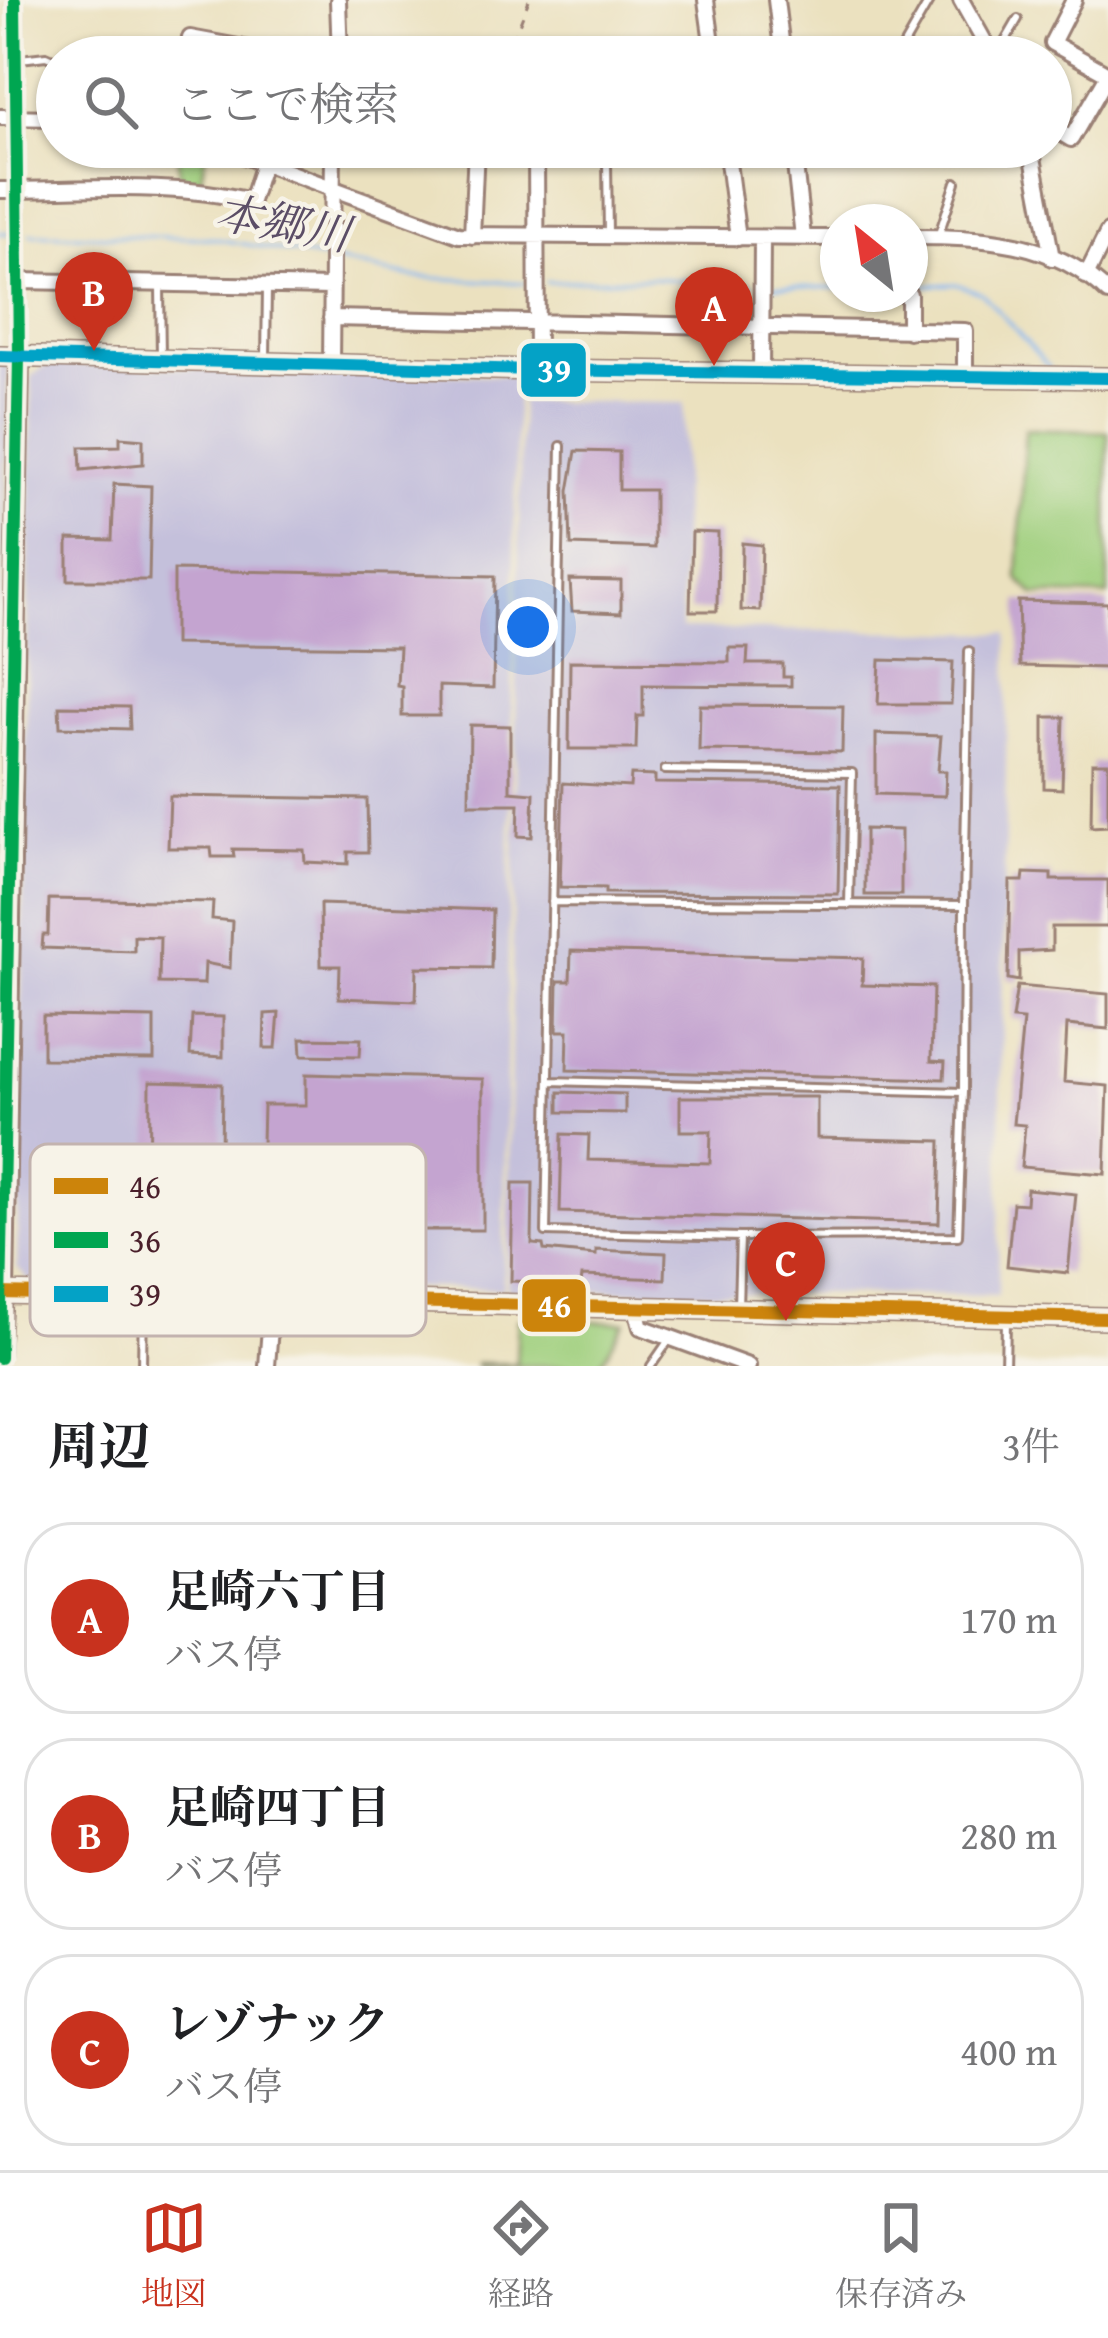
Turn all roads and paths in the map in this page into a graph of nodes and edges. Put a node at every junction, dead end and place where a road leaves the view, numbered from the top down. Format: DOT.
graph roads {
  1 [pos="338,0"];
  2 [pos="530,0"];
  3 [pos="706,0"];
  4 [pos="776,0"];
  5 [pos="930,0"];
  6 [pos="961,0"];
  7 [pos="1074,0"];
  8 [pos="10,6"];
  9 [pos="1018,20"];
  10 [pos="339,36"];
  11 [pos="515,36"];
  12 [pos="711,36"];
  13 [pos="780,36"];
  14 [pos="909,36"];
  15 [pos="982,36"];
  16 [pos="1008,36"];
  17 [pos="1056,36"];
  18 [pos="1072,54"];
  19 [pos="36,57"];
  20 [pos="17,60"];
  21 [pos="1108,74"];
  22 [pos="0,117"];
  23 [pos="19,117"];
  24 [pos="36,117"];
  25 [pos="1072,137"];
  26 [pos="261,168"];
  27 [pos="276,168"];
  28 [pos="333,168"];
  29 [pos="475,168"];
  30 [pos="536,168"];
  31 [pos="607,168"];
  32 [pos="729,168"];
  33 [pos="795,168"];
  34 [pos="1034,168"];
  35 [pos="956,182"];
  36 [pos="0,190"];
  37 [pos="20,190"];
  38 [pos="332,190"];
  39 [pos="1108,232"];
  40 [pos="472,236"];
  41 [pos="803,237"];
  42 [pos="820,237"];
  43 [pos="928,237"];
  44 [pos="938,237"];
  45 [pos="534,238"];
  46 [pos="608,238"];
  47 [pos="738,238"];
  48 [pos="762,238"];
  49 [pos="1052,258"];
  50 [pos="1086,276"];
  51 [pos="331,280"];
  52 [pos="20,281"];
  53 [pos="160,283"];
  54 [pos="267,284"];
  55 [pos="1108,293"];
  56 [pos="909,312"];
  57 [pos="331,318"];
  58 [pos="536,324"];
  59 [pos="761,327"];
  60 [pos="909,331"];
  61 [pos="10,356"];
  62 [pos="161,361"];
  63 [pos="266,364"];
  64 [pos="331,365"];
  65 [pos="536,370"];
  66 [pos="761,374"];
  67 [pos="965,377"];
  68 [pos="1108,378"];
  69 [pos="561,446"];
  70 [pos="8,603"];
  71 [pos="969,651"];
  72 [pos="665,770"];
  73 [pos="553,902"];
  74 [pos="849,904"];
  75 [pos="964,905"];
  76 [pos="549,1081"];
  77 [pos="963,1092"];
  78 [pos="740,1238"];
  79 [pos="2,1293"];
  80 [pos="426,1305"];
  81 [pos="636,1309"];
  82 [pos="738,1310"];
  83 [pos="1006,1314"];
  84 [pos="1108,1318"];
  85 [pos="142,1336"];
  86 [pos="269,1336"];
  87 [pos="670,1337"];
  88 [pos="0,1358"];
  89 [pos="723,1361"];
  90 [pos="142,1366"];
  91 [pos="267,1366"];
  92 [pos="651,1366"];
  93 [pos="748,1366"];
  94 [pos="1005,1366"];
  1 -- 10 [label="street"];
  2 -- 11 [label="path"];
  3 -- 12 [label="street"];
  4 -- 13 [label="street"];
  5 -- 14 [label="lane"];
  6 -- 15 [label="street"];
  7 -- 17 [label="street"];
  8 -- 20 [label="street"];
  9 -- 16 [label="lane"];
  18 -- 21 [label="street"];
  19 -- 20 [label="lane"];
  20 -- 23 [label="street"];
  21 -- 25 [label="street"];
  22 -- 23 [label="street"];
  23 -- 24 [label="street"];
  23 -- 37 [label="street"];
  26 -- 37 [label="street"];
  27 -- 38 [label="street"];
  28 -- 38 [label="street"];
  29 -- 40 [label="street"];
  30 -- 45 [label="street"];
  31 -- 46 [label="lane"];
  32 -- 47 [label="street"];
  33 -- 41 [label="street"];
  34 -- 49 [label="street"];
  35 -- 44 [label="lane"];
  36 -- 37 [label="street"];
  37 -- 52 [label="street"];
  38 -- 40 [label="street"];
  38 -- 51 [label="street"];
  39 -- 50 [label="street"];
  40 -- 45 [label="street"];
  41 -- 42 [label="street"];
  41 -- 48 [label="street"];
  43 -- 44 [label="street"];
  44 -- 49 [label="street"];
  45 -- 46 [label="street"];
  45 -- 58 [label="street"];
  46 -- 47 [label="street"];
  47 -- 48 [label="street"];
  48 -- 59 [label="street"];
  49 -- 50 [label="street"];
  50 -- 55 [label="street"];
  51 -- 54 [label="street"];
  51 -- 57 [label="street"];
  52 -- 53 [label="street"];
  52 -- 61 [label="street"];
  53 -- 54 [label="street"];
  53 -- 62 [label="lane"];
  54 -- 63 [label="lane"];
  56 -- 60 [label="street"];
  57 -- 58 [label="street"];
  57 -- 64 [label="street"];
  58 -- 59 [label="street"];
  58 -- 65 [label="street"];
  59 -- 60 [label="street"];
  59 -- 66 [label="street"];
  60 -- 67 [label="street"];
  61 -- 62 [label="street"];
  61 -- 70 [label="street"];
  62 -- 63 [label="street"];
  63 -- 64 [label="street"];
  64 -- 65 [label="street"];
  65 -- 66 [label="street"];
  66 -- 67 [label="street"];
  67 -- 68 [label="street"];
  69 -- 73 [label="lane"];
  70 -- 79 [label="street"];
  71 -- 75 [label="lane"];
  72 -- 74 [label="lane"];
  73 -- 74 [label="lane"];
  73 -- 76 [label="lane"];
  74 -- 75 [label="lane"];
  75 -- 77 [label="lane"];
  76 -- 77 [label="lane"];
  76 -- 78 [label="lane"];
  77 -- 78 [label="lane"];
  78 -- 82 [label="lane"];
  79 -- 88 [label="street"];
  80 -- 81 [label="street"];
  81 -- 82 [label="street"];
  81 -- 87 [label="street"];
  82 -- 83 [label="street"];
  83 -- 84 [label="street"];
  83 -- 94 [label="lane"];
  85 -- 90 [label="lane"];
  86 -- 91 [label="street"];
  87 -- 89 [label="street"];
  87 -- 92 [label="lane"];
  89 -- 93 [label="street"];
}
